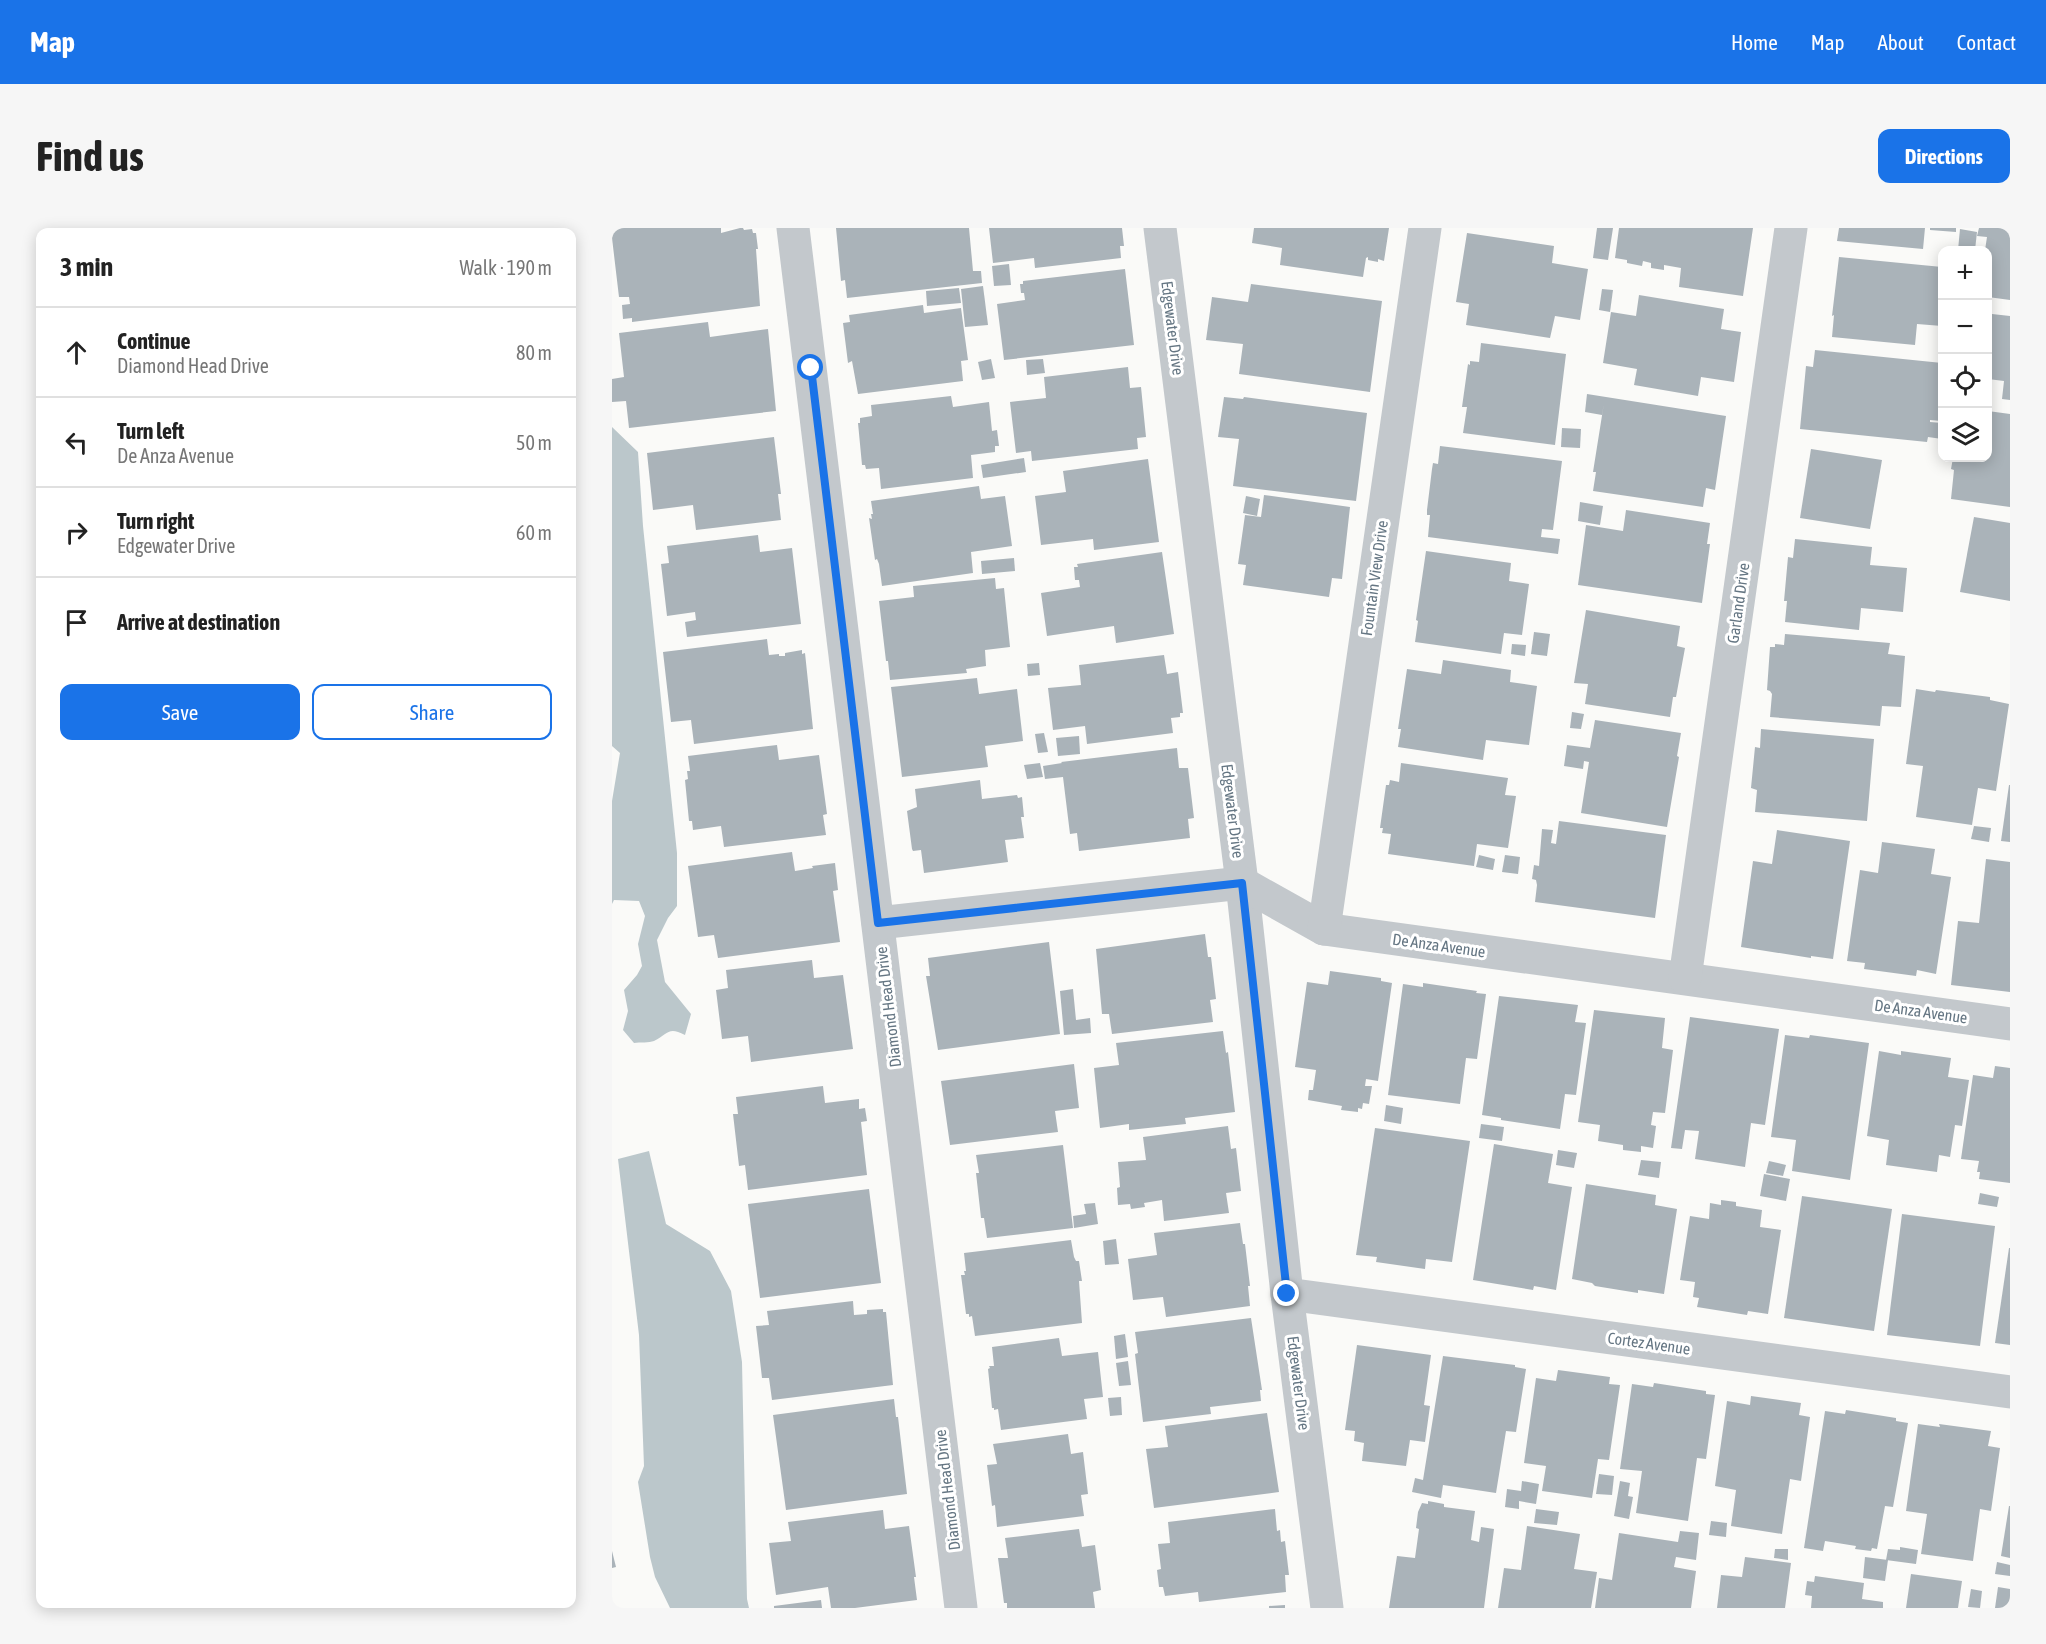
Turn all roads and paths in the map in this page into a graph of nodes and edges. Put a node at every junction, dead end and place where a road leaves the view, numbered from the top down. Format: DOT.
graph roads {
  1 [pos="793,228"];
  2 [pos="1160,228"];
  3 [pos="1425,228"];
  4 [pos="1791,228"];
  5 [pos="1242,883"];
  6 [pos="878,923"];
  7 [pos="1324,928"];
  8 [pos="1685,978"];
  9 [pos="2010,1024"];
  10 [pos="1287,1294"];
  11 [pos="2010,1392"];
  12 [pos="961,1608"];
  13 [pos="1327,1608"];
  1 -- 6 [label="lane, Diamond Head Drive"];
  2 -- 5 [label="lane, Edgewater Drive"];
  3 -- 7 [label="lane, Fountain View Drive"];
  4 -- 8 [label="lane, Garland Drive"];
  5 -- 6 [label="lane"];
  5 -- 7 [label="lane, De Anza Avenue"];
  5 -- 10 [label="lane, Edgewater Drive"];
  6 -- 12 [label="lane, Diamond Head Drive"];
  7 -- 8 [label="lane, De Anza Avenue"];
  8 -- 9 [label="lane, De Anza Avenue"];
  10 -- 11 [label="lane, Cortez Avenue"];
  10 -- 13 [label="lane, Edgewater Drive"];
}
